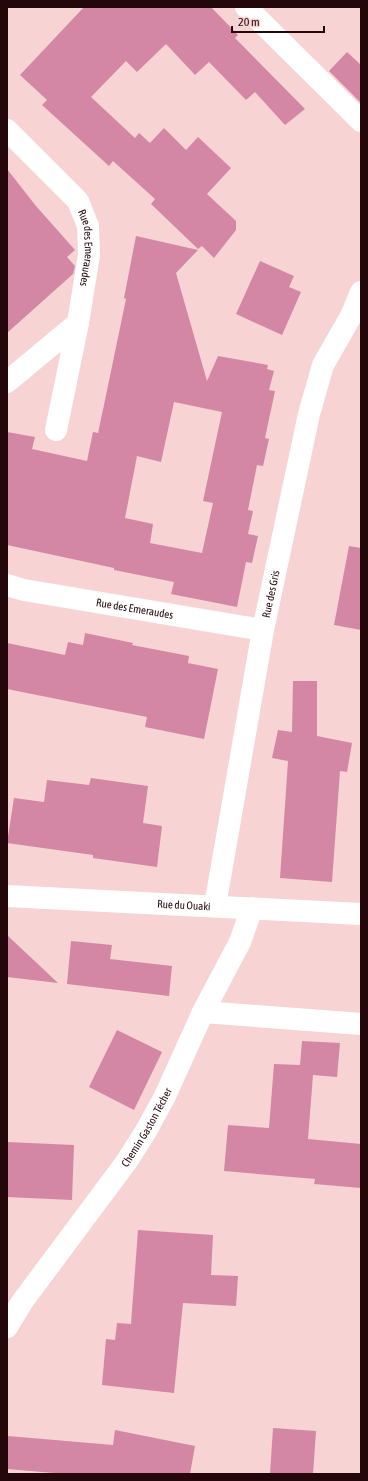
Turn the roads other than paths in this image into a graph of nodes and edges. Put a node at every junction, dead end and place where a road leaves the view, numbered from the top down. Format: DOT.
graph roads {
  1 [pos="246,7"];
  2 [pos="361,121"];
  3 [pos="7,130"];
  4 [pos="361,292"];
  5 [pos="78,323"];
  6 [pos="7,382"];
  7 [pos="56,430"];
  8 [pos="7,585"];
  9 [pos="263,630"];
  10 [pos="7,896"];
  11 [pos="215,906"];
  12 [pos="252,908"];
  13 [pos="361,914"];
  14 [pos="203,1012"];
  15 [pos="361,1024"];
  16 [pos="7,1327"];
  1 -- 2 [label="street"];
  3 -- 5 [label="street, Rue des Emeraudes"];
  4 -- 9 [label="street, Rue des Gris"];
  5 -- 6 [label="street"];
  5 -- 7 [label="street, Rue des Emeraudes"];
  8 -- 9 [label="street, Rue des Emeraudes"];
  9 -- 11 [label="street, Rue des Gris"];
  10 -- 11 [label="street, Rue du Ouaki"];
  11 -- 12 [label="street, Rue du Ouaki"];
  12 -- 13 [label="street, Rue du Ouaki"];
  12 -- 14 [label="street, Chemin Gaston Técher"];
  14 -- 15 [label="street"];
  14 -- 16 [label="street, Chemin Gaston Técher"];
}
